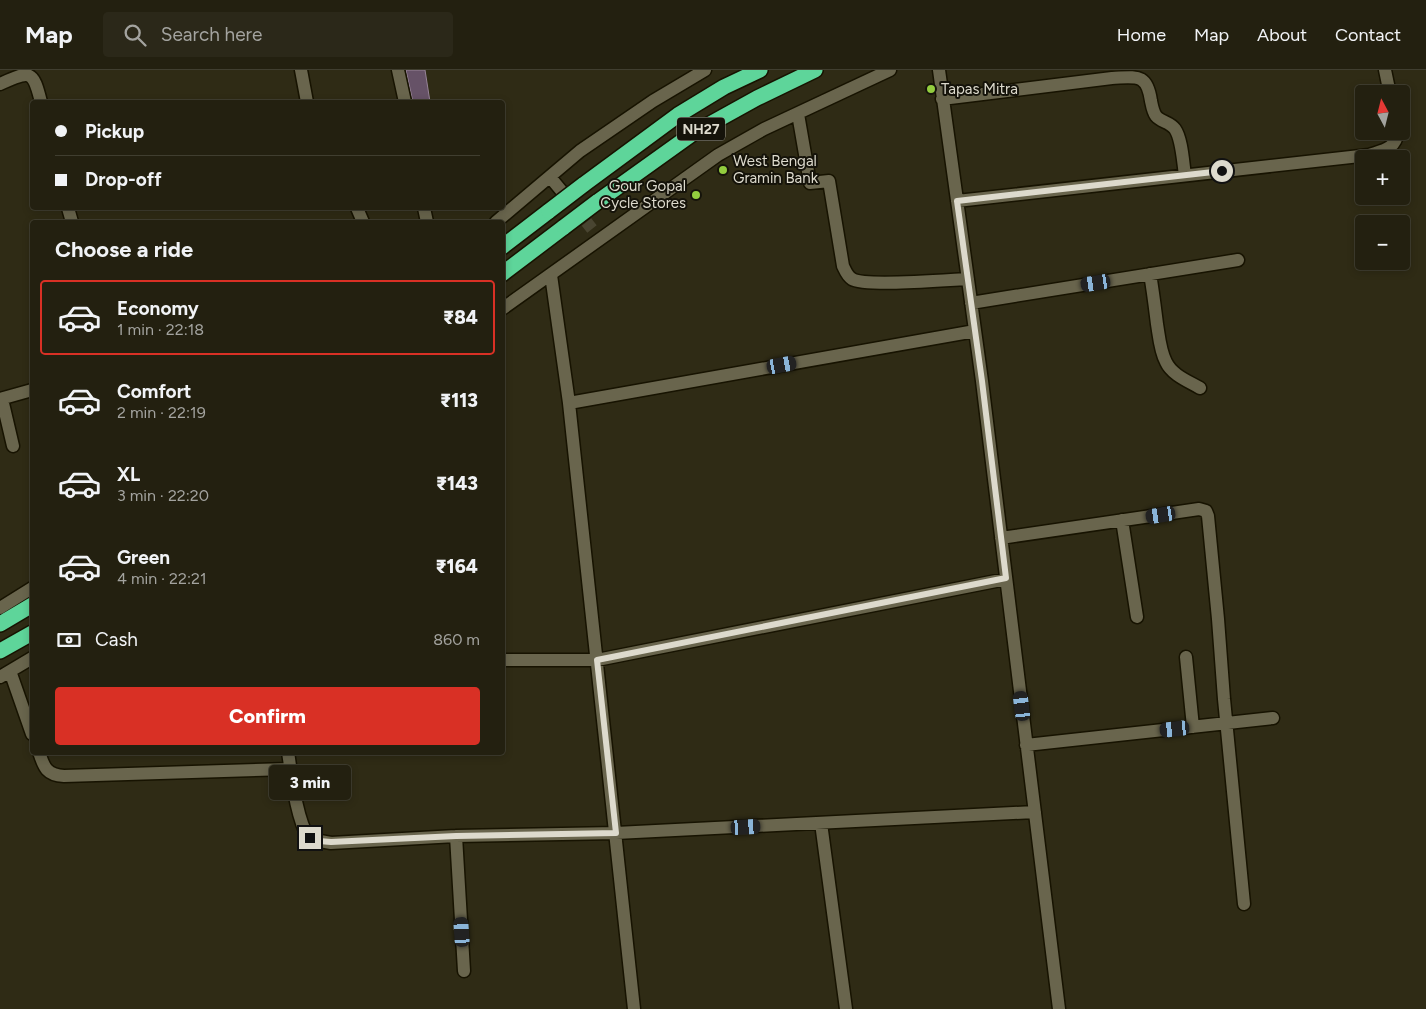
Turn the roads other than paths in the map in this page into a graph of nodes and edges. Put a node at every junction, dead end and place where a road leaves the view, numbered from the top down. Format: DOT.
graph roads {
  1 [pos="301,70"];
  2 [pos="398,70"];
  3 [pos="705,70"];
  4 [pos="760,70"];
  5 [pos="815,70"];
  6 [pos="890,70"];
  7 [pos="939,70"];
  8 [pos="1385,70"];
  9 [pos="0,84"];
  10 [pos="1388,85"];
  11 [pos="942,99"];
  12 [pos="40,100"];
  13 [pos="307,100"];
  14 [pos="404,100"];
  15 [pos="798,114"];
  16 [pos="1396,140"];
  17 [pos="1185,175"];
  18 [pos="550,178"];
  19 [pos="564,194"];
  20 [pos="957,201"];
  21 [pos="498,220"];
  22 [pos="505,245"];
  23 [pos="1238,260"];
  24 [pos="505,272"];
  25 [pos="551,274"];
  26 [pos="1150,274"];
  27 [pos="968,279"];
  28 [pos="971,303"];
  29 [pos="505,307"];
  30 [pos="975,331"];
  31 [pos="1200,388"];
  32 [pos="30,391"];
  33 [pos="1,399"];
  34 [pos="569,403"];
  35 [pos="13,446"];
  36 [pos="1122,520"];
  37 [pos="1001,538"];
  38 [pos="1006,578"];
  39 [pos="30,589"];
  40 [pos="30,605"];
  41 [pos="0,608"];
  42 [pos="1137,617"];
  43 [pos="0,624"];
  44 [pos="30,634"];
  45 [pos="0,651"];
  46 [pos="1186,657"];
  47 [pos="30,659"];
  48 [pos="505,660"];
  49 [pos="597,660"];
  50 [pos="5,674"];
  51 [pos="1273,718"];
  52 [pos="1226,723"];
  53 [pos="1193,727"];
  54 [pos="30,730"];
  55 [pos="1026,745"];
  56 [pos="40,755"];
  57 [pos="288,755"];
  58 [pos="290,769"];
  59 [pos="1035,812"];
  60 [pos="820,823"];
  61 [pos="616,833"];
  62 [pos="456,836"];
  63 [pos="1244,904"];
  64 [pos="464,971"];
  65 [pos="634,1009"];
  66 [pos="846,1009"];
  67 [pos="1059,1009"];
  1 -- 13 [label="street"];
  2 -- 14 [label="street"];
  3 -- 18 [label="street"];
  4 -- 22 [label="highway, NH27, bridge"];
  5 -- 24 [label="highway, NH27, bridge"];
  6 -- 15 [label="street"];
  7 -- 11 [label="street"];
  8 -- 10 [label="street"];
  9 -- 12 [label="street"];
  11 -- 17 [label="street"];
  11 -- 20 [label="street"];
  15 -- 25 [label="street"];
  15 -- 27 [label="street"];
  16 -- 17 [label="street"];
  17 -- 20 [label="street"];
  18 -- 19 [label="street"];
  18 -- 21 [label="street"];
  20 -- 27 [label="street"];
  23 -- 26 [label="street"];
  25 -- 29 [label="street"];
  25 -- 34 [label="street"];
  26 -- 28 [label="street"];
  26 -- 31 [label="street"];
  27 -- 28 [label="street"];
  28 -- 30 [label="street"];
  30 -- 34 [label="street"];
  30 -- 37 [label="street"];
  32 -- 33 [label="street"];
  33 -- 35 [label="street"];
  34 -- 49 [label="street"];
  36 -- 37 [label="street"];
  36 -- 42 [label="street"];
  36 -- 52 [label="street"];
  37 -- 38 [label="street"];
  38 -- 49 [label="street"];
  38 -- 55 [label="street"];
  39 -- 41 [label="street"];
  40 -- 43 [label="highway"];
  44 -- 45 [label="highway"];
  46 -- 53 [label="street"];
  47 -- 50 [label="street"];
  48 -- 49 [label="street"];
  49 -- 61 [label="street"];
  50 -- 54 [label="street"];
  51 -- 52 [label="street"];
  52 -- 53 [label="street"];
  52 -- 63 [label="street"];
  53 -- 55 [label="street"];
  55 -- 59 [label="street"];
  56 -- 58 [label="street"];
  57 -- 58 [label="street"];
  58 -- 62 [label="street"];
  59 -- 60 [label="street"];
  59 -- 67 [label="street"];
  60 -- 61 [label="street"];
  60 -- 66 [label="street"];
  61 -- 62 [label="street"];
  61 -- 65 [label="street"];
  62 -- 64 [label="street"];
}
